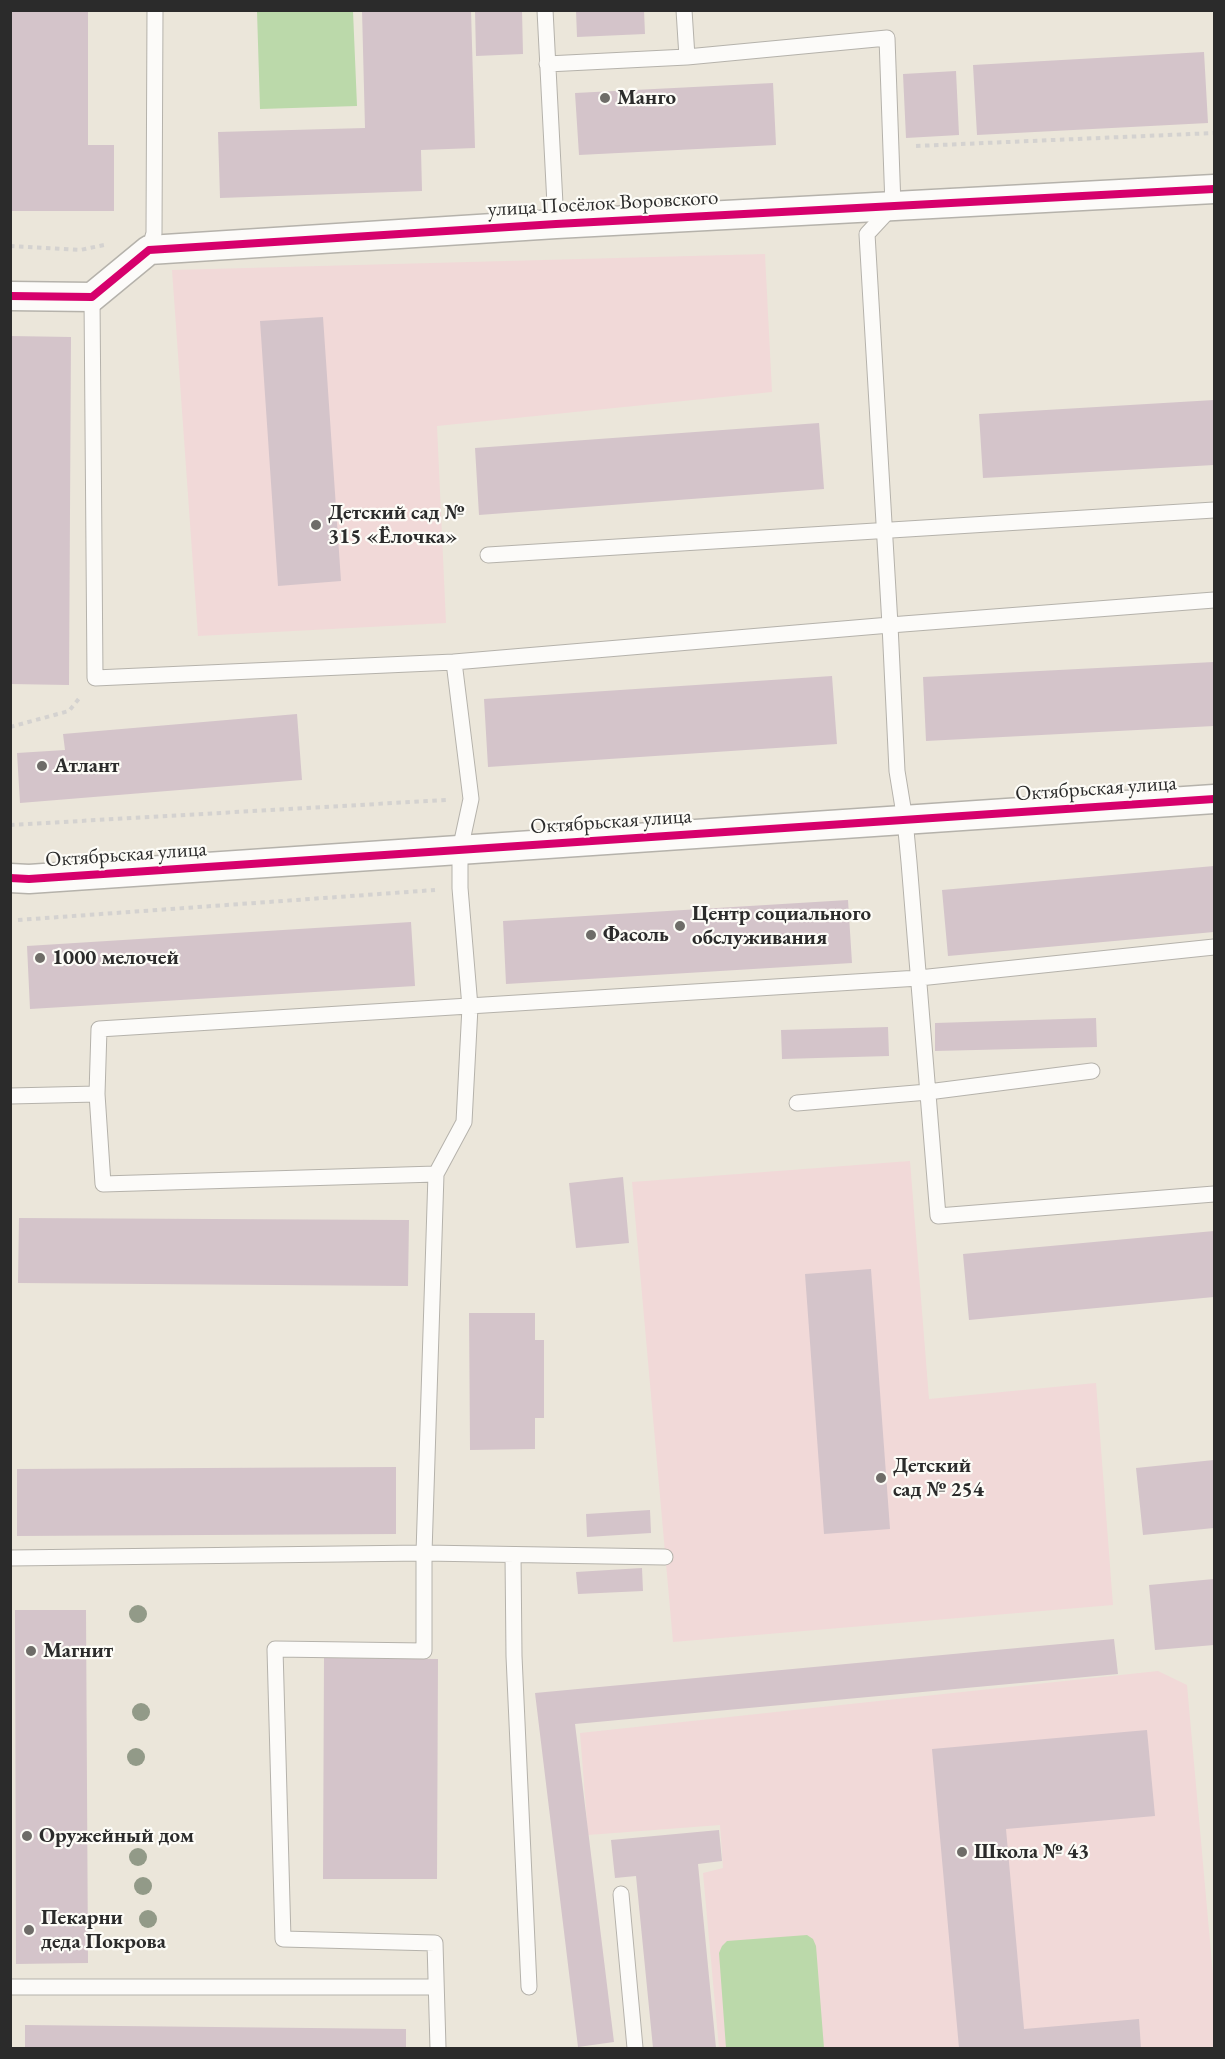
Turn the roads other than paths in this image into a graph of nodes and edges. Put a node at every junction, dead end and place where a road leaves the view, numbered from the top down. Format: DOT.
graph roads {
  1 [pos="155,10"];
  2 [pos="545,10"];
  3 [pos="684,10"];
  4 [pos="687,57"];
  5 [pos="547,64"];
  6 [pos="1215,189"];
  7 [pos="894,206"];
  8 [pos="556,224"];
  9 [pos="152,242"];
  10 [pos="10,296"];
  11 [pos="92,297"];
  12 [pos="1215,510"];
  13 [pos="885,530"];
  14 [pos="488,555"];
  15 [pos="1215,600"];
  16 [pos="890,625"];
  17 [pos="454,662"];
  18 [pos="1215,799"];
  19 [pos="905,820"];
  20 [pos="459,850"];
  21 [pos="10,878"];
  22 [pos="1215,947"];
  23 [pos="919,978"];
  24 [pos="470,1007"];
  25 [pos="1092,1071"];
  26 [pos="928,1092"];
  27 [pos="97,1094"];
  28 [pos="10,1096"];
  29 [pos="797,1103"];
  30 [pos="436,1174"];
  31 [pos="1215,1194"];
  32 [pos="424,1553"];
  33 [pos="513,1555"];
  34 [pos="665,1557"];
  35 [pos="10,1558"];
  36 [pos="621,1894"];
  37 [pos="10,1987"];
  38 [pos="436,1987"];
  39 [pos="529,1987"];
  40 [pos="438,2049"];
  41 [pos="635,2049"];
  1 -- 9 [label="lane"];
  2 -- 5 [label="lane"];
  3 -- 4 [label="lane"];
  4 -- 5 [label="lane"];
  4 -- 7 [label="lane"];
  5 -- 8 [label="lane"];
  6 -- 7 [label="street, улица Посёлок Воровского"];
  7 -- 8 [label="street, улица Посёлок Воровского"];
  7 -- 13 [label="lane"];
  8 -- 9 [label="street, улица Посёлок Воровского"];
  9 -- 11 [label="street"];
  10 -- 11 [label="street"];
  11 -- 17 [label="lane"];
  12 -- 13 [label="lane"];
  13 -- 14 [label="lane"];
  13 -- 16 [label="lane"];
  15 -- 16 [label="lane"];
  16 -- 17 [label="lane"];
  16 -- 19 [label="lane"];
  17 -- 20 [label="lane"];
  18 -- 19 [label="street, Октябрьская улица"];
  19 -- 20 [label="street, Октябрьская улица"];
  19 -- 23 [label="lane"];
  20 -- 21 [label="street, Октябрьская улица"];
  20 -- 24 [label="lane"];
  22 -- 23 [label="lane"];
  23 -- 24 [label="lane"];
  23 -- 26 [label="lane"];
  24 -- 27 [label="lane"];
  24 -- 30 [label="lane"];
  25 -- 26 [label="lane"];
  26 -- 29 [label="lane"];
  26 -- 31 [label="lane"];
  27 -- 28 [label="lane"];
  27 -- 30 [label="lane"];
  30 -- 32 [label="lane"];
  32 -- 33 [label="lane"];
  32 -- 35 [label="lane"];
  32 -- 38 [label="lane"];
  33 -- 34 [label="lane"];
  33 -- 39 [label="lane"];
  36 -- 41 [label="lane"];
  37 -- 38 [label="lane"];
  38 -- 40 [label="lane"];
}
